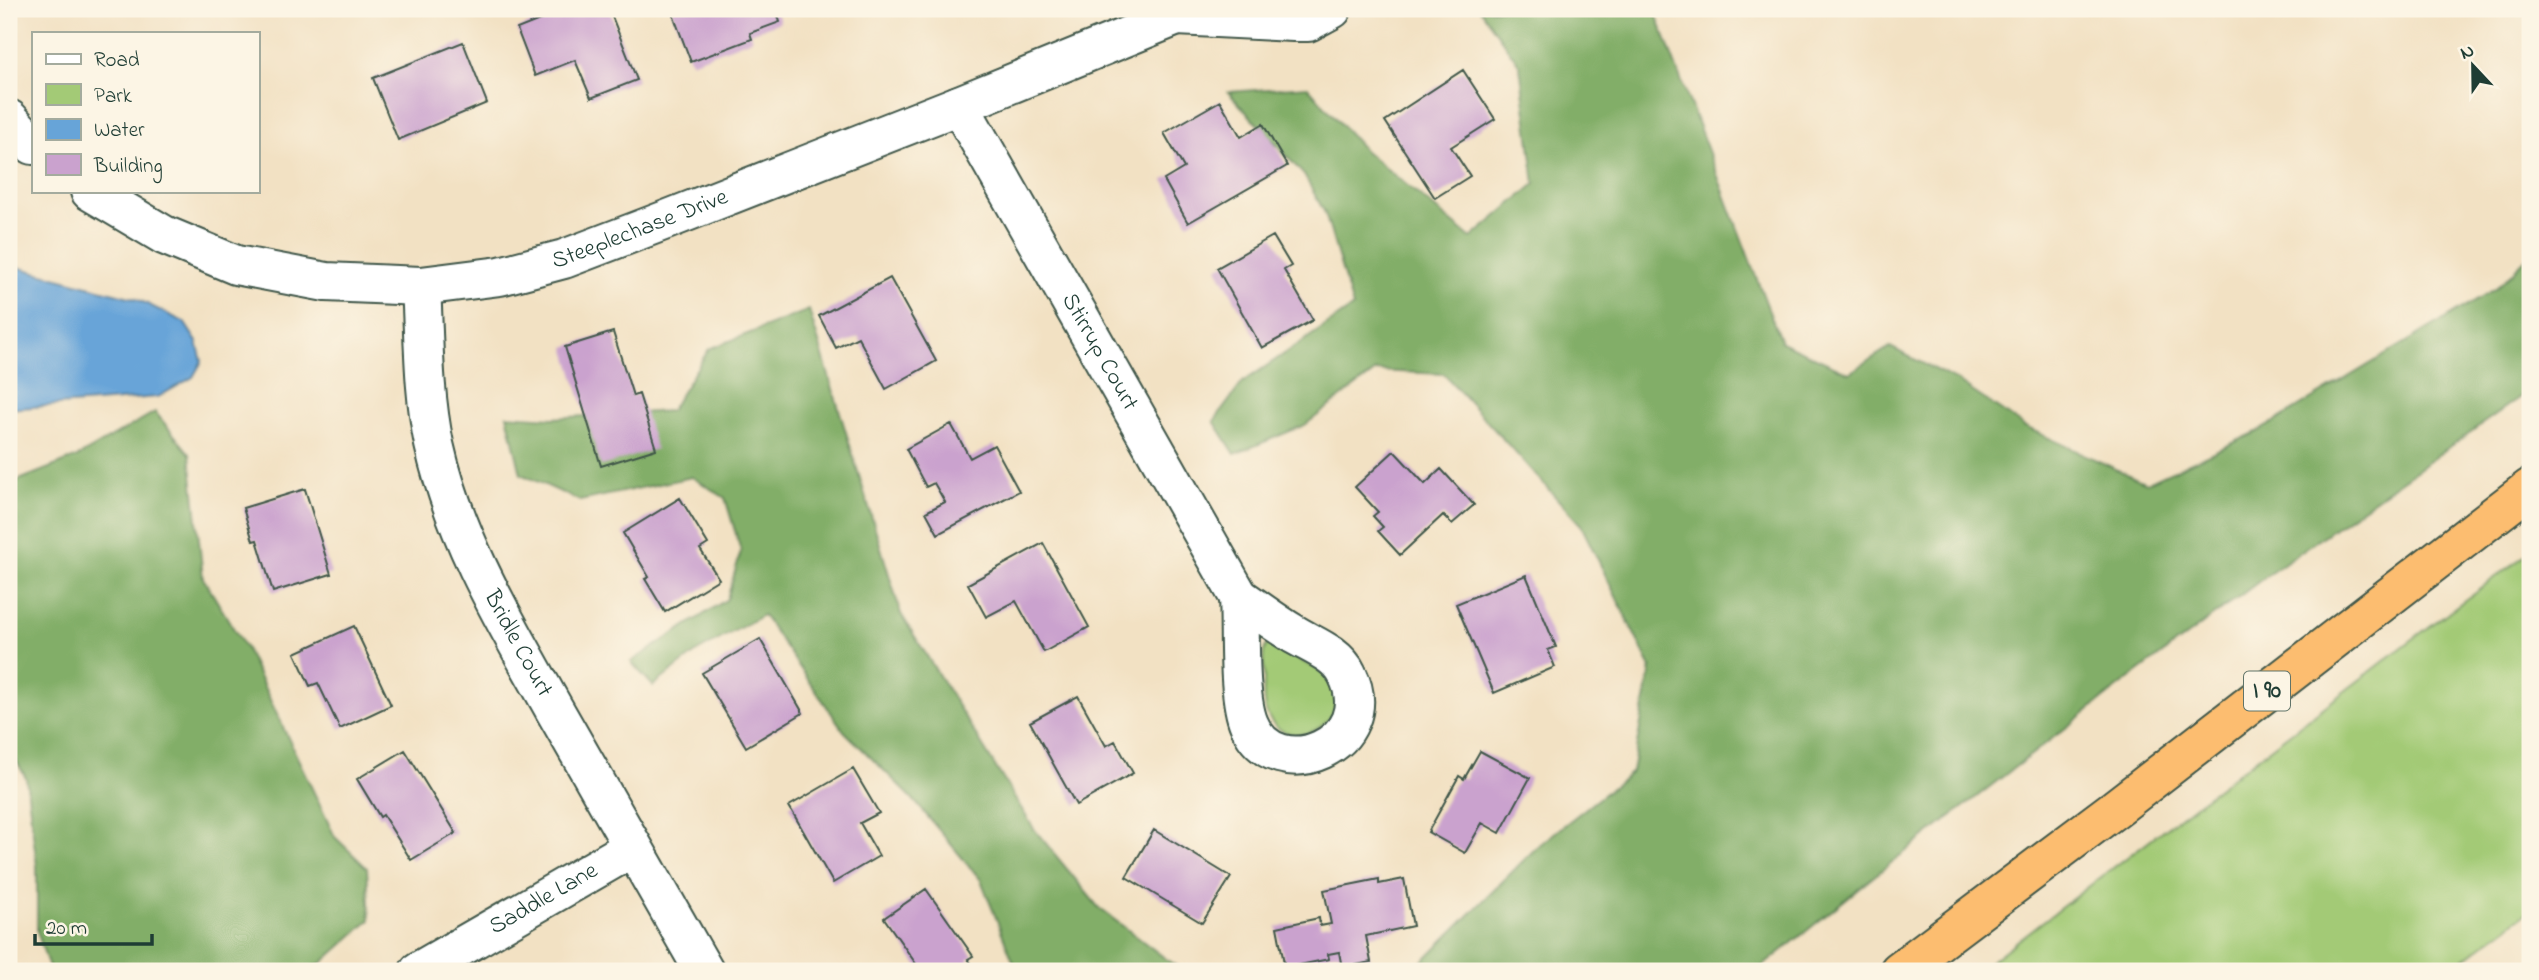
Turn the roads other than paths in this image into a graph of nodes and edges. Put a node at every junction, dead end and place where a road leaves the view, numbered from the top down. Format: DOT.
graph roads {
  1 [pos="1332,9"];
  2 [pos="1181,12"];
  3 [pos="959,105"];
  4 [pos="9,119"];
  5 [pos="32,144"];
  6 [pos="92,192"];
  7 [pos="422,286"];
  8 [pos="2530,488"];
  9 [pos="1240,597"];
  10 [pos="632,848"];
  11 [pos="419,971"];
  12 [pos="704,971"];
  13 [pos="1899,971"];
  1 -- 2 [label="street, Steeplechase Drive"];
  2 -- 3 [label="street, Steeplechase Drive"];
  3 -- 7 [label="street, Steeplechase Drive"];
  3 -- 9 [label="street, Stirrup Court"];
  4 -- 5 [label="street"];
  6 -- 7 [label="street, Steeplechase Drive"];
  7 -- 10 [label="street, Bridle Court"];
  8 -- 13 [label="highway, I 90"];
  10 -- 11 [label="street, Saddle Lane"];
  10 -- 12 [label="street, Bridle Court"];
}
